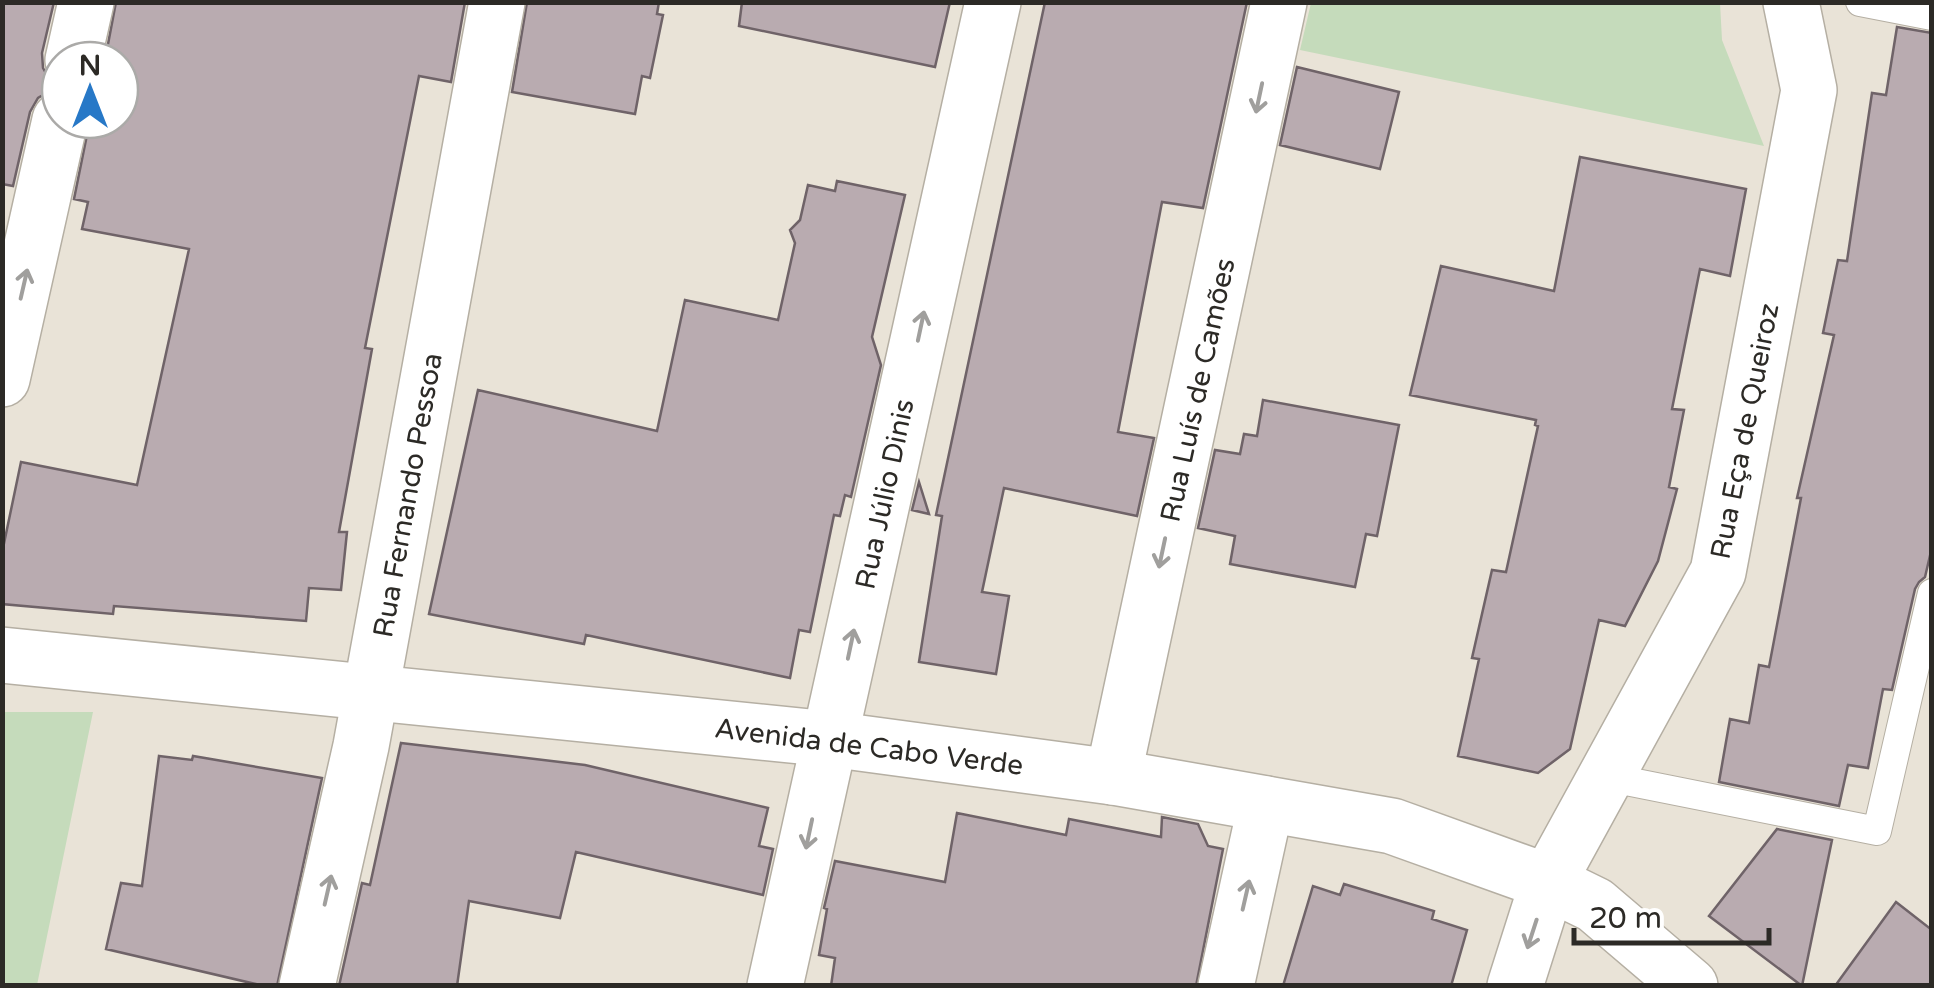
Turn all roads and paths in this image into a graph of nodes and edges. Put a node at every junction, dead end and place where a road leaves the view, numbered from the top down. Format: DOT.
graph roads {
  1 [pos="86,2"];
  2 [pos="498,2"];
  3 [pos="992,2"];
  4 [pos="1279,2"];
  5 [pos="1792,2"];
  6 [pos="1860,2"];
  7 [pos="1932,16"];
  8 [pos="78,40"];
  9 [pos="56,140"];
  10 [pos="2,379"];
  11 [pos="1932,592"];
  12 [pos="2,655"];
  13 [pos="370,693"];
  14 [pos="830,739"];
  15 [pos="1113,777"];
  16 [pos="1606,777"];
  17 [pos="1266,804"];
  18 [pos="1548,882"];
  19 [pos="307,986"];
  20 [pos="775,986"];
  21 [pos="1226,986"];
  22 [pos="1515,986"];
  23 [pos="1690,986"];
  1 -- 8 [label="street"];
  2 -- 13 [label="street, Rua Fernando Pessoa"];
  14 -- 3 [label="street, Rua Júlio Dinis, one-way"];
  4 -- 15 [label="street, Rua Luís de Camões, one-way"];
  5 -- 16 [label="street, Rua Eça de Queiroz"];
  6 -- 7 [label="lane"];
  10 -- 9 [label="street, one-way"];
  11 -- 16 [label="lane"];
  12 -- 13 [label="street, Avenida de Cabo Verde"];
  13 -- 14 [label="street, Avenida de Cabo Verde"];
  19 -- 13 [label="street, Rua Fernando Pessoa, one-way"];
  14 -- 15 [label="street, Avenida de Cabo Verde"];
  14 -- 20 [label="street, Rua Júlio Dinis, one-way"];
  15 -- 17 [label="street, Avenida de Cabo Verde"];
  16 -- 18 [label="street, Rua Eça de Queiroz"];
  17 -- 18 [label="street, Avenida de Cabo Verde"];
  21 -- 17 [label="street, one-way"];
  18 -- 22 [label="street, Rua Eça de Queiroz, one-way"];
  18 -- 23 [label="street, Avenida de Cabo Verde"];
}
